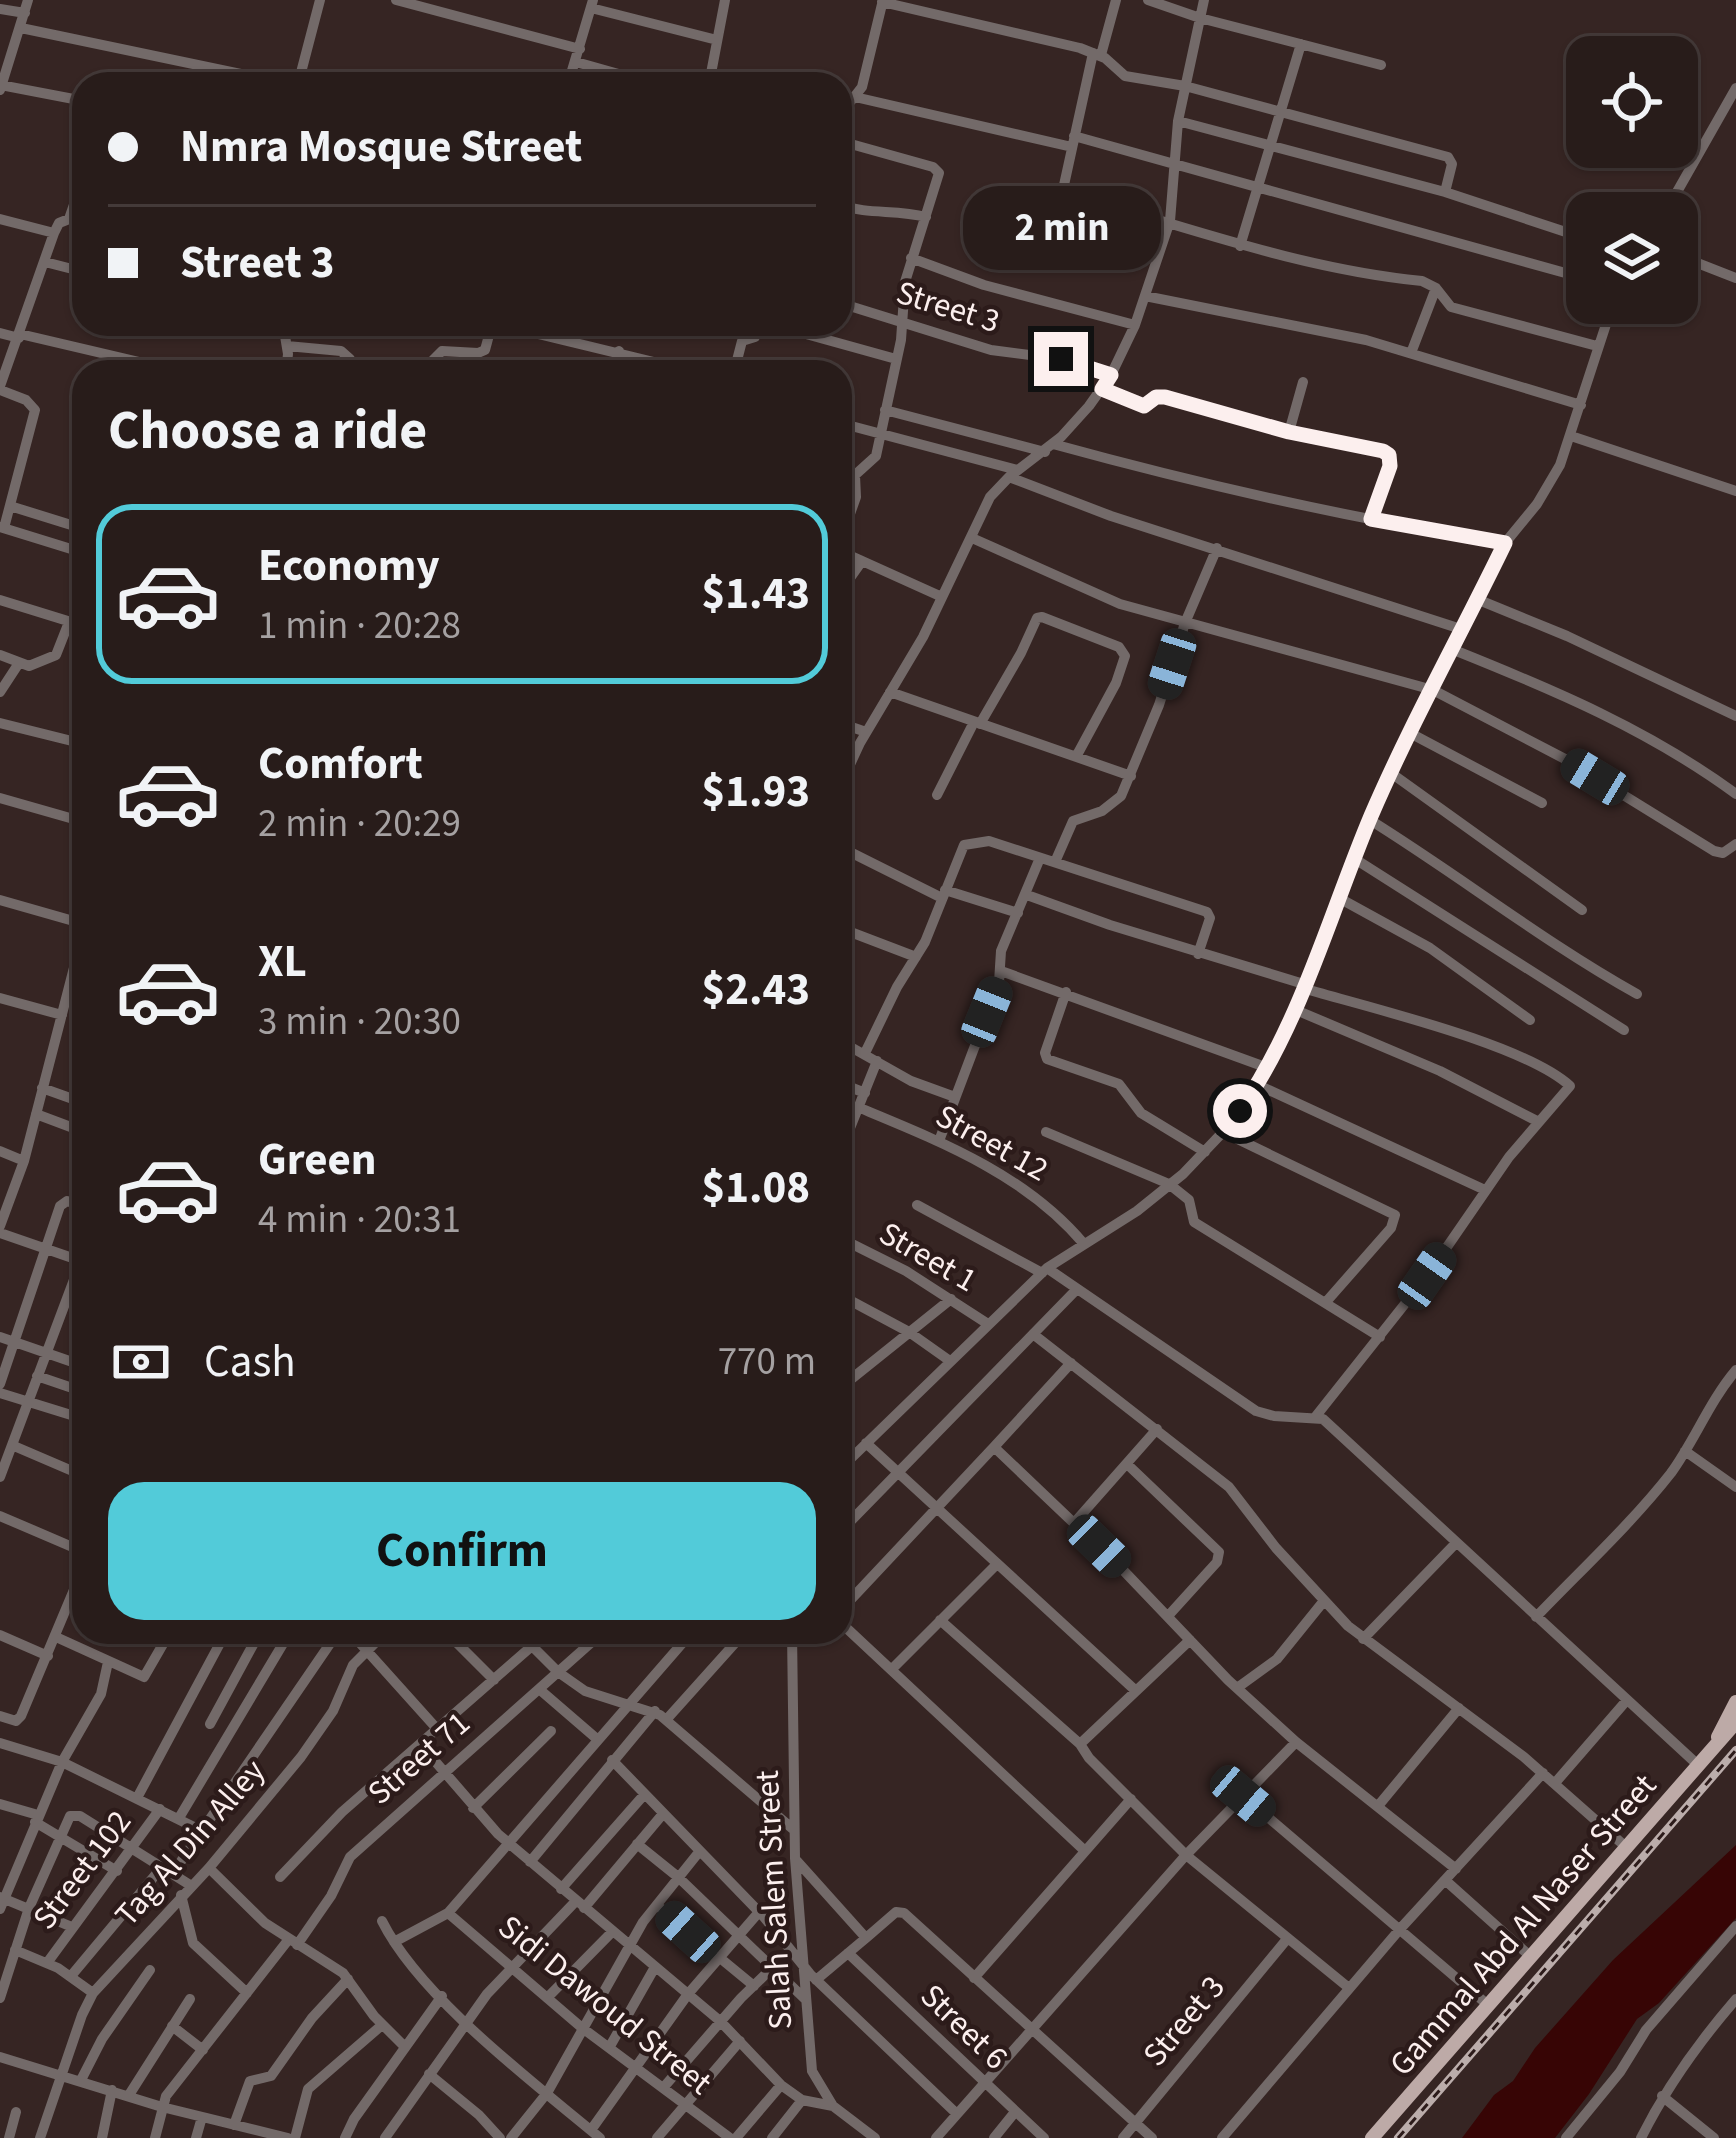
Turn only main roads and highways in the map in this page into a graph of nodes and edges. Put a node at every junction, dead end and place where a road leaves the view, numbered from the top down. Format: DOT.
graph roads {
  1 [pos="1736,1702"];
  2 [pos="1736,1722"];
  3 [pos="1714,1747"];
  4 [pos="1372,2138"];
  1 -- 3 [label="main road, Gammal Abd Al Naser Street"];
  2 -- 3 [label="main road, Gammal Abd Al Naser Street"];
  3 -- 4 [label="main road, Gammal Abd Al Naser Street"];
}
